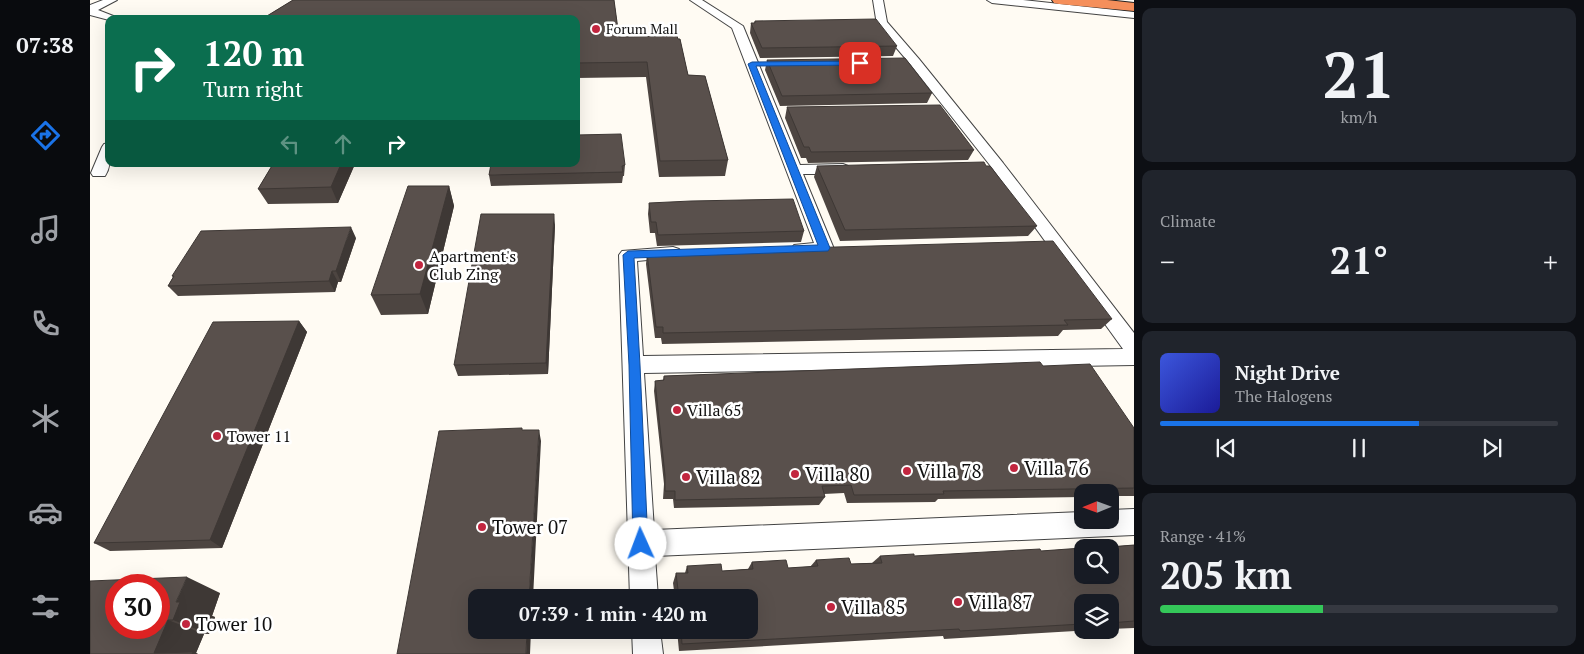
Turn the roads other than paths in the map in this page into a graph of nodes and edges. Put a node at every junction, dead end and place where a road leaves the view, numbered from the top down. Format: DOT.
graph roads {
  1 [pos="112,0"];
  2 [pos="695,0"];
  3 [pos="878,0"];
  4 [pos="992,0"];
  5 [pos="1059,0"];
  6 [pos="1126,0"];
  7 [pos="1134,1"];
  8 [pos="1134,7"];
  9 [pos="90,10"];
  10 [pos="105,15"];
  11 [pos="1134,15"];
  12 [pos="896,62"];
  13 [pos="915,62"];
  14 [pos="952,109"];
  15 [pos="933,110"];
  16 [pos="770,112"];
  17 [pos="790,112"];
  18 [pos="105,154"];
  19 [pos="978,166"];
  20 [pos="998,166"];
  21 [pos="862,168"];
  22 [pos="795,170"];
  23 [pos="93,174"];
  24 [pos="1038,244"];
  25 [pos="1058,244"];
  26 [pos="825,248"];
  27 [pos="844,248"];
  28 [pos="785,250"];
  29 [pos="687,253"];
  30 [pos="1134,348"];
  31 [pos="1134,357"];
  32 [pos="634,365"];
  33 [pos="1134,522"];
  34 [pos="641,544"];
  35 [pos="644,589"];
  36 [pos="647,639"];
  37 [pos="648,654"];
  1 -- 9 [label="street"];
  2 -- 16 [label="street"];
  3 -- 13 [label="street"];
  4 -- 11 [label="street"];
  5 -- 8 [label="highway"];
  6 -- 7 [label="highway"];
  9 -- 10 [label="street"];
  12 -- 13 [label="street"];
  13 -- 14 [label="street"];
  14 -- 15 [label="street"];
  14 -- 20 [label="street"];
  16 -- 17 [label="street"];
  16 -- 22 [label="street"];
  18 -- 23 [label="street"];
  19 -- 20 [label="street"];
  20 -- 25 [label="street"];
  21 -- 22 [label="street"];
  22 -- 26 [label="street"];
  24 -- 25 [label="street"];
  25 -- 30 [label="street"];
  26 -- 27 [label="street"];
  26 -- 28 [label="street"];
  29 -- 32 [label="street"];
  31 -- 32 [label="street"];
  32 -- 34 [label="street"];
  33 -- 34 [label="street"];
  34 -- 35 [label="street"];
  36 -- 37 [label="street"];
}
